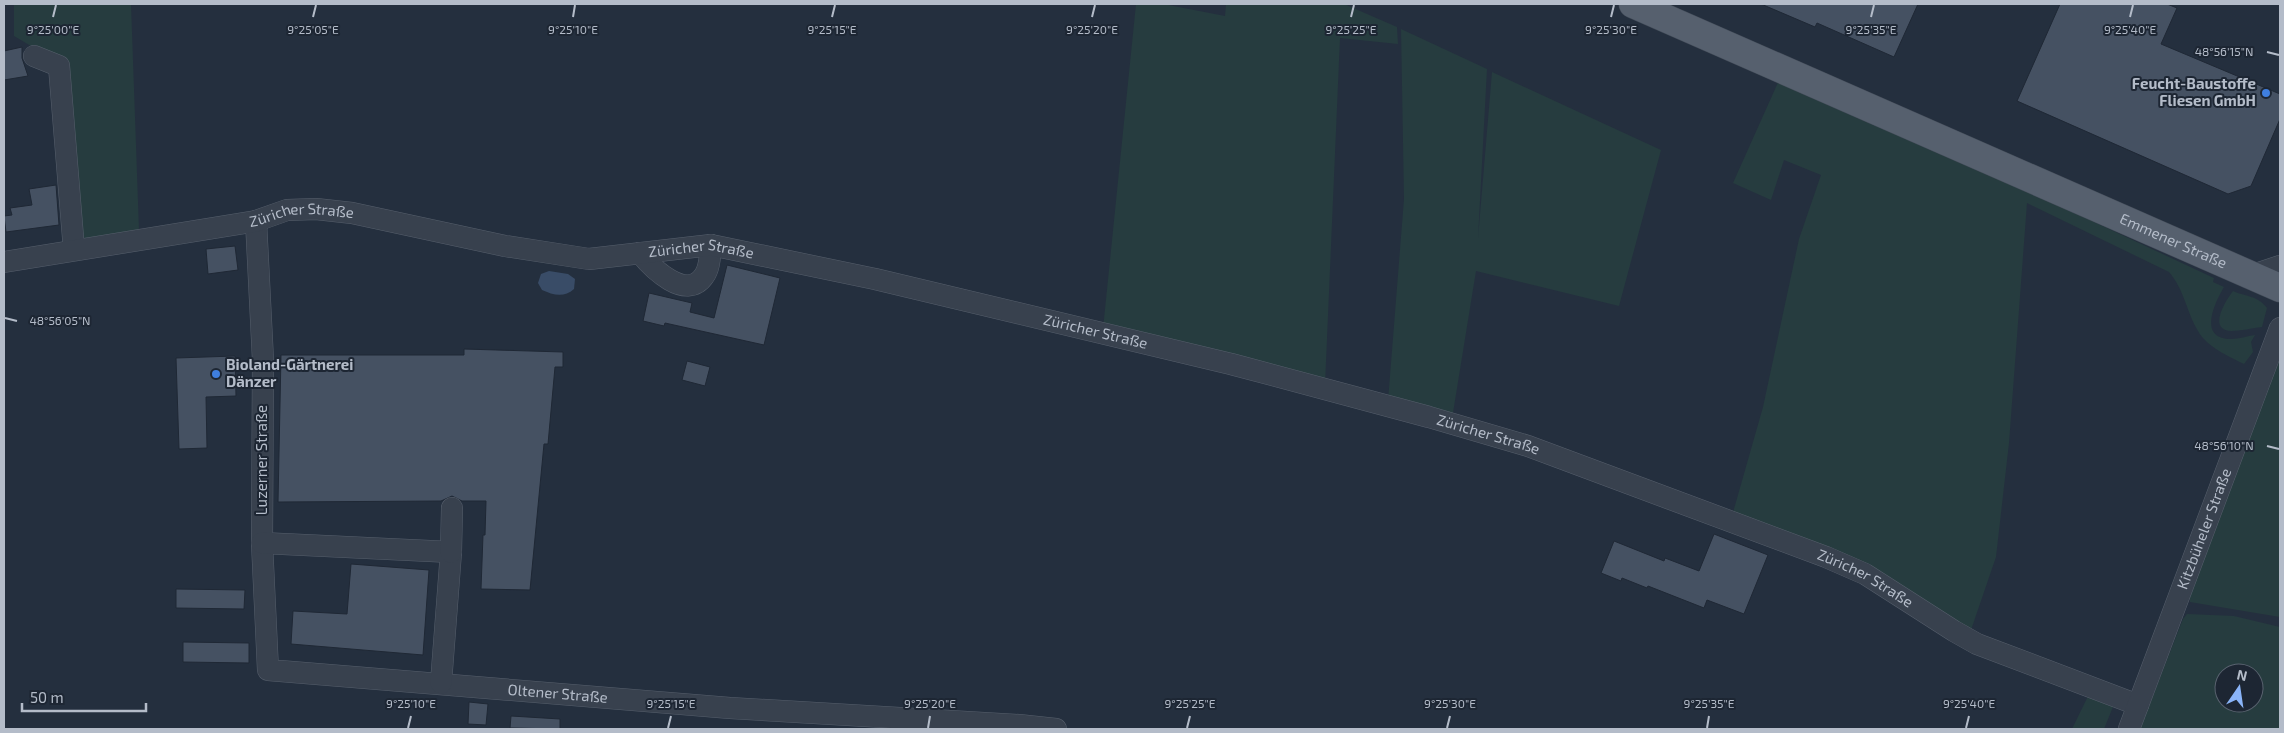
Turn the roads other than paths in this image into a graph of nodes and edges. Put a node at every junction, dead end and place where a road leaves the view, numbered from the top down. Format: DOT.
graph roads {
  1 [pos="1634,4"];
  2 [pos="34,56"];
  3 [pos="256,221"];
  4 [pos="711,245"];
  5 [pos="74,250"];
  6 [pos="640,253"];
  7 [pos="4,262"];
  8 [pos="2280,266"];
  9 [pos="2243,272"];
  10 [pos="2280,288"];
  11 [pos="2280,328"];
  12 [pos="452,508"];
  13 [pos="262,543"];
  14 [pos="451,552"];
  15 [pos="268,670"];
  16 [pos="441,683"];
  17 [pos="2138,705"];
  18 [pos="1056,729"];
  19 [pos="2129,729"];
  1 -- 9 [label="main road, Emmener Straße"];
  2 -- 5 [label="street"];
  3 -- 5 [label="street, Züricher Straße"];
  3 -- 6 [label="street, Züricher Straße"];
  3 -- 13 [label="street, Luzerner Straße"];
  4 -- 6 [label="street, Züricher Straße"];
  4 -- 6 [label="street"];
  4 -- 17 [label="street, Züricher Straße"];
  5 -- 7 [label="street, Züricher Straße"];
  8 -- 9 [label="street"];
  9 -- 10 [label="main road, Emmener Straße"];
  11 -- 17 [label="street, Kitzbüheler Straße"];
  12 -- 14 [label="street"];
  13 -- 14 [label="street"];
  13 -- 15 [label="street, Luzerner Straße"];
  14 -- 16 [label="street"];
  15 -- 16 [label="street, Oltener Straße"];
  16 -- 18 [label="street, Oltener Straße"];
  17 -- 19 [label="street, Kitzbüheler Straße"];
}
